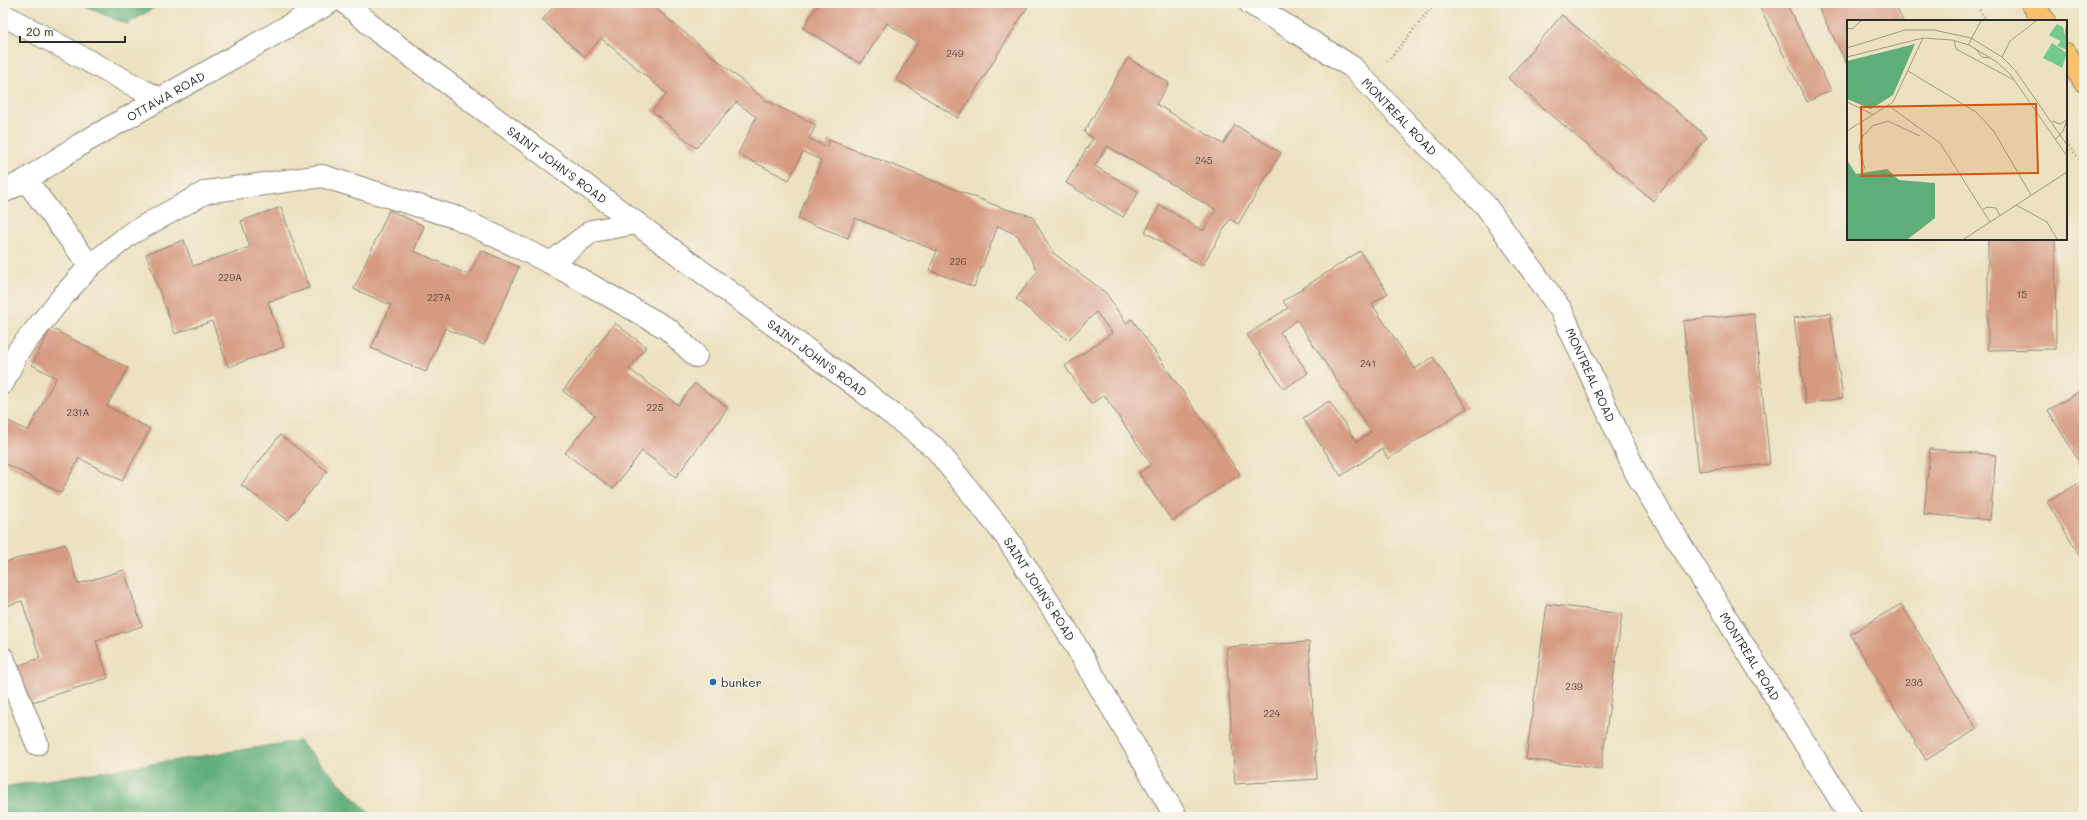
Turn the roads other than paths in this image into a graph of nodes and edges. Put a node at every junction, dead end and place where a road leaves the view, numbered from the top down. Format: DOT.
graph roads {
  1 [pos="329,3"];
  2 [pos="346,3"];
  3 [pos="1250,3"];
  4 [pos="2032,3"];
  5 [pos="3,15"];
  6 [pos="2043,20"];
  7 [pos="2067,56"];
  8 [pos="2084,81"];
  9 [pos="159,99"];
  10 [pos="26,180"];
  11 [pos="3,192"];
  12 [pos="636,223"];
  13 [pos="551,264"];
  14 [pos="90,266"];
  15 [pos="696,356"];
  16 [pos="3,383"];
  17 [pos="3,658"];
  18 [pos="37,744"];
  19 [pos="1176,817"];
  20 [pos="1851,817"];
  1 -- 9 [label="street, OTTAWA ROAD"];
  2 -- 12 [label="street, SAINT JOHN'S ROAD"];
  3 -- 20 [label="street, MONTREAL ROAD"];
  4 -- 6 [label="main road"];
  5 -- 9 [label="street"];
  7 -- 8 [label="main road"];
  9 -- 10 [label="street, OTTAWA ROAD"];
  10 -- 11 [label="street, OTTAWA ROAD"];
  10 -- 14 [label="street"];
  12 -- 13 [label="street"];
  12 -- 19 [label="street, SAINT JOHN'S ROAD"];
  13 -- 14 [label="street"];
  13 -- 15 [label="street"];
  14 -- 16 [label="street"];
  17 -- 18 [label="street"];
}
